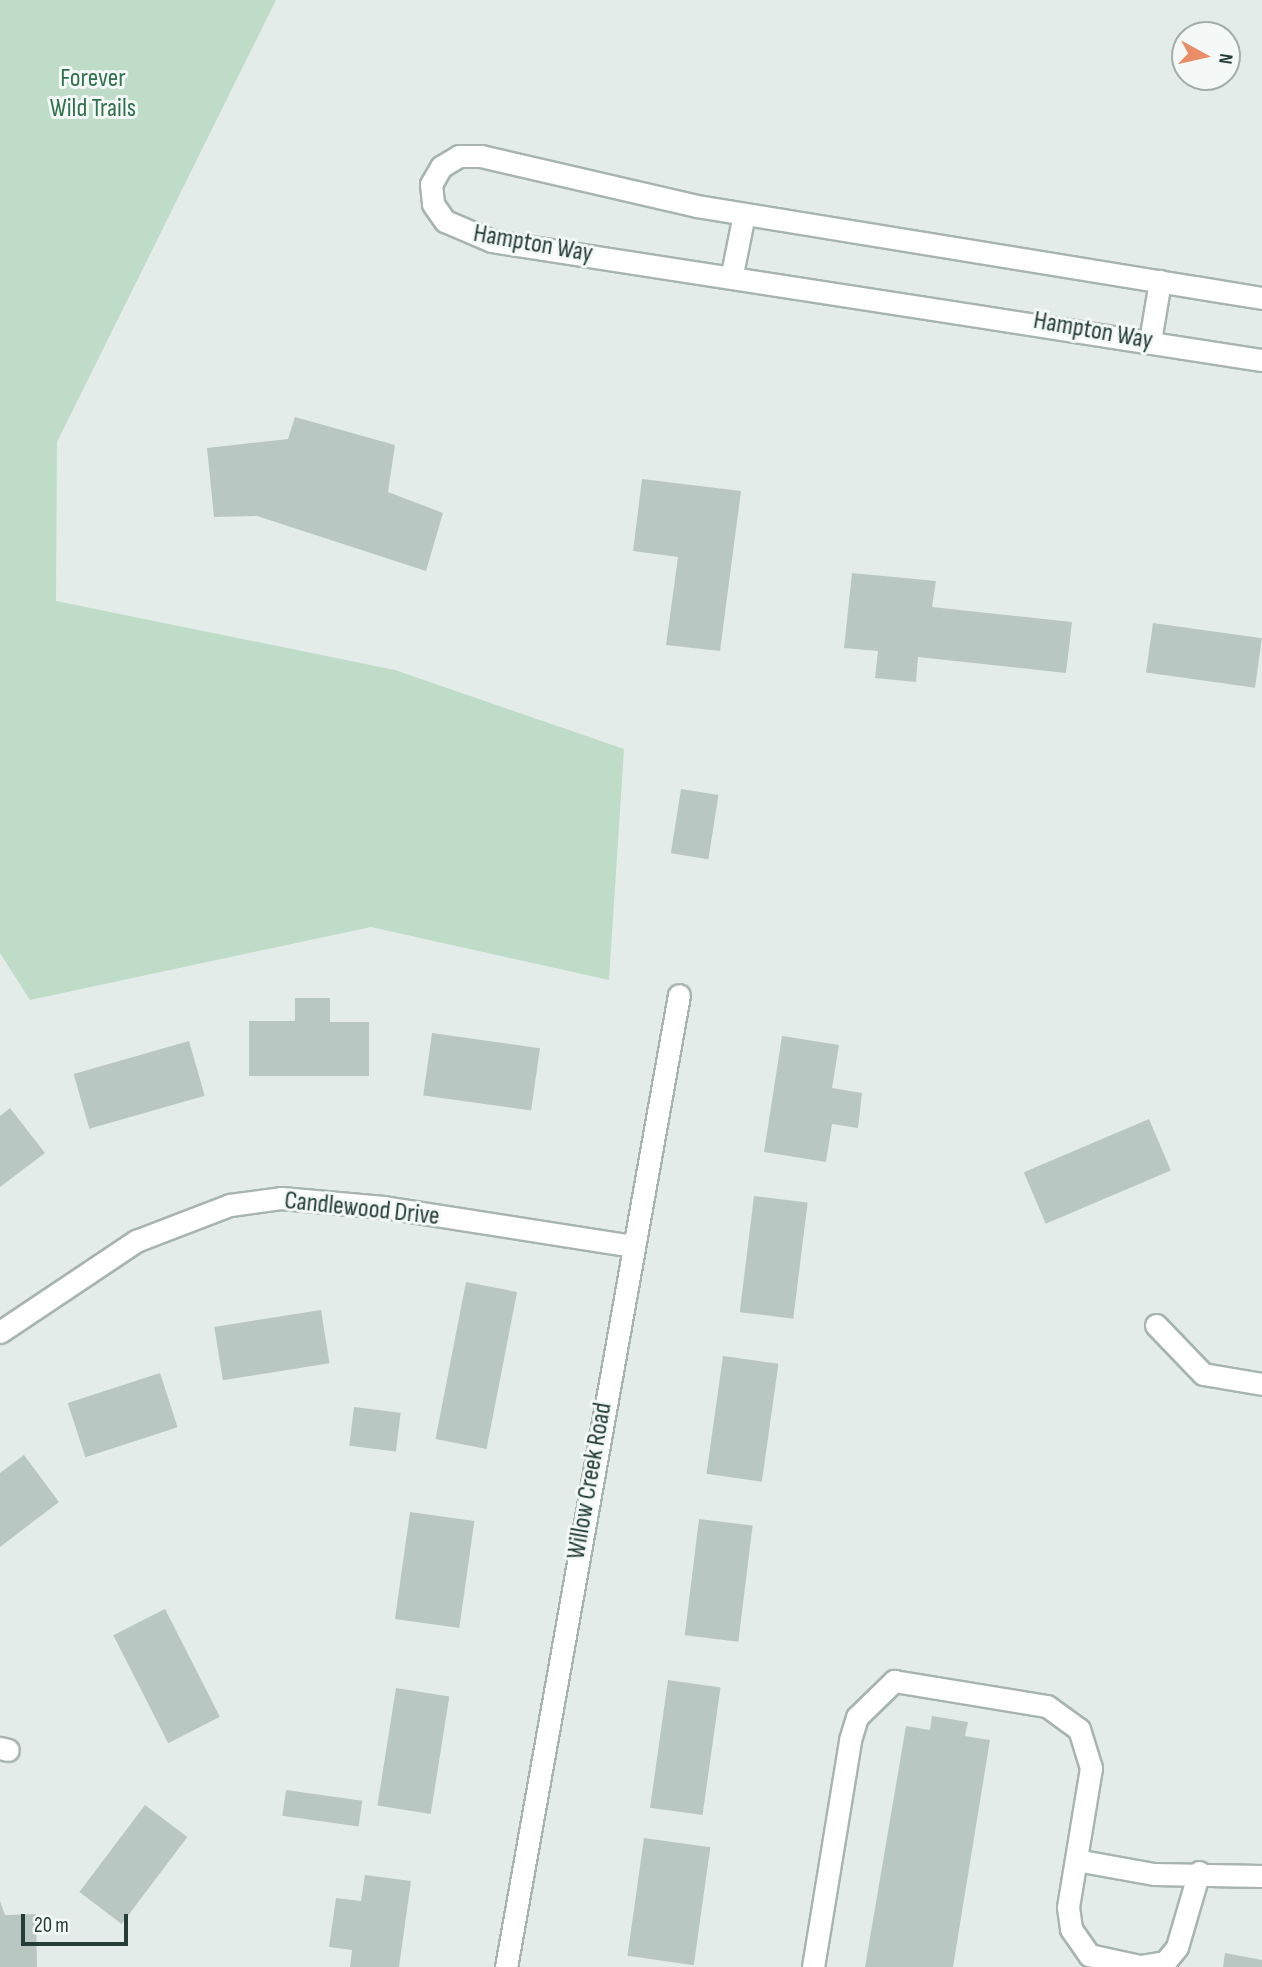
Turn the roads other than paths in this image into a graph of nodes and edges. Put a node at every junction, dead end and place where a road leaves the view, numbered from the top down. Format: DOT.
graph roads {
  1 [pos="744,214"];
  2 [pos="732,274"];
  3 [pos="1160,281"];
  4 [pos="1262,298"];
  5 [pos="1150,341"];
  6 [pos="1262,360"];
  7 [pos="679,995"];
  8 [pos="632,1246"];
  9 [pos="1156,1325"];
  10 [pos="0,1332"];
  11 [pos="1262,1384"];
  12 [pos="1076,1860"];
  13 [pos="1199,1872"];
  14 [pos="1262,1876"];
  15 [pos="506,1967"];
  16 [pos="813,1967"];
  1 -- 2 [label="street"];
  1 -- 2 [label="street, Hampton Way"];
  1 -- 3 [label="street, Hampton Way"];
  2 -- 5 [label="street, Hampton Way"];
  3 -- 4 [label="street, Hampton Way"];
  3 -- 5 [label="street"];
  5 -- 6 [label="street, Hampton Way"];
  7 -- 8 [label="street, Willow Creek Road"];
  8 -- 10 [label="street, Candlewood Drive"];
  8 -- 15 [label="street, Willow Creek Road"];
  9 -- 11 [label="street"];
  12 -- 13 [label="street"];
  12 -- 13 [label="street"];
  12 -- 16 [label="street"];
  13 -- 14 [label="street"];
}
